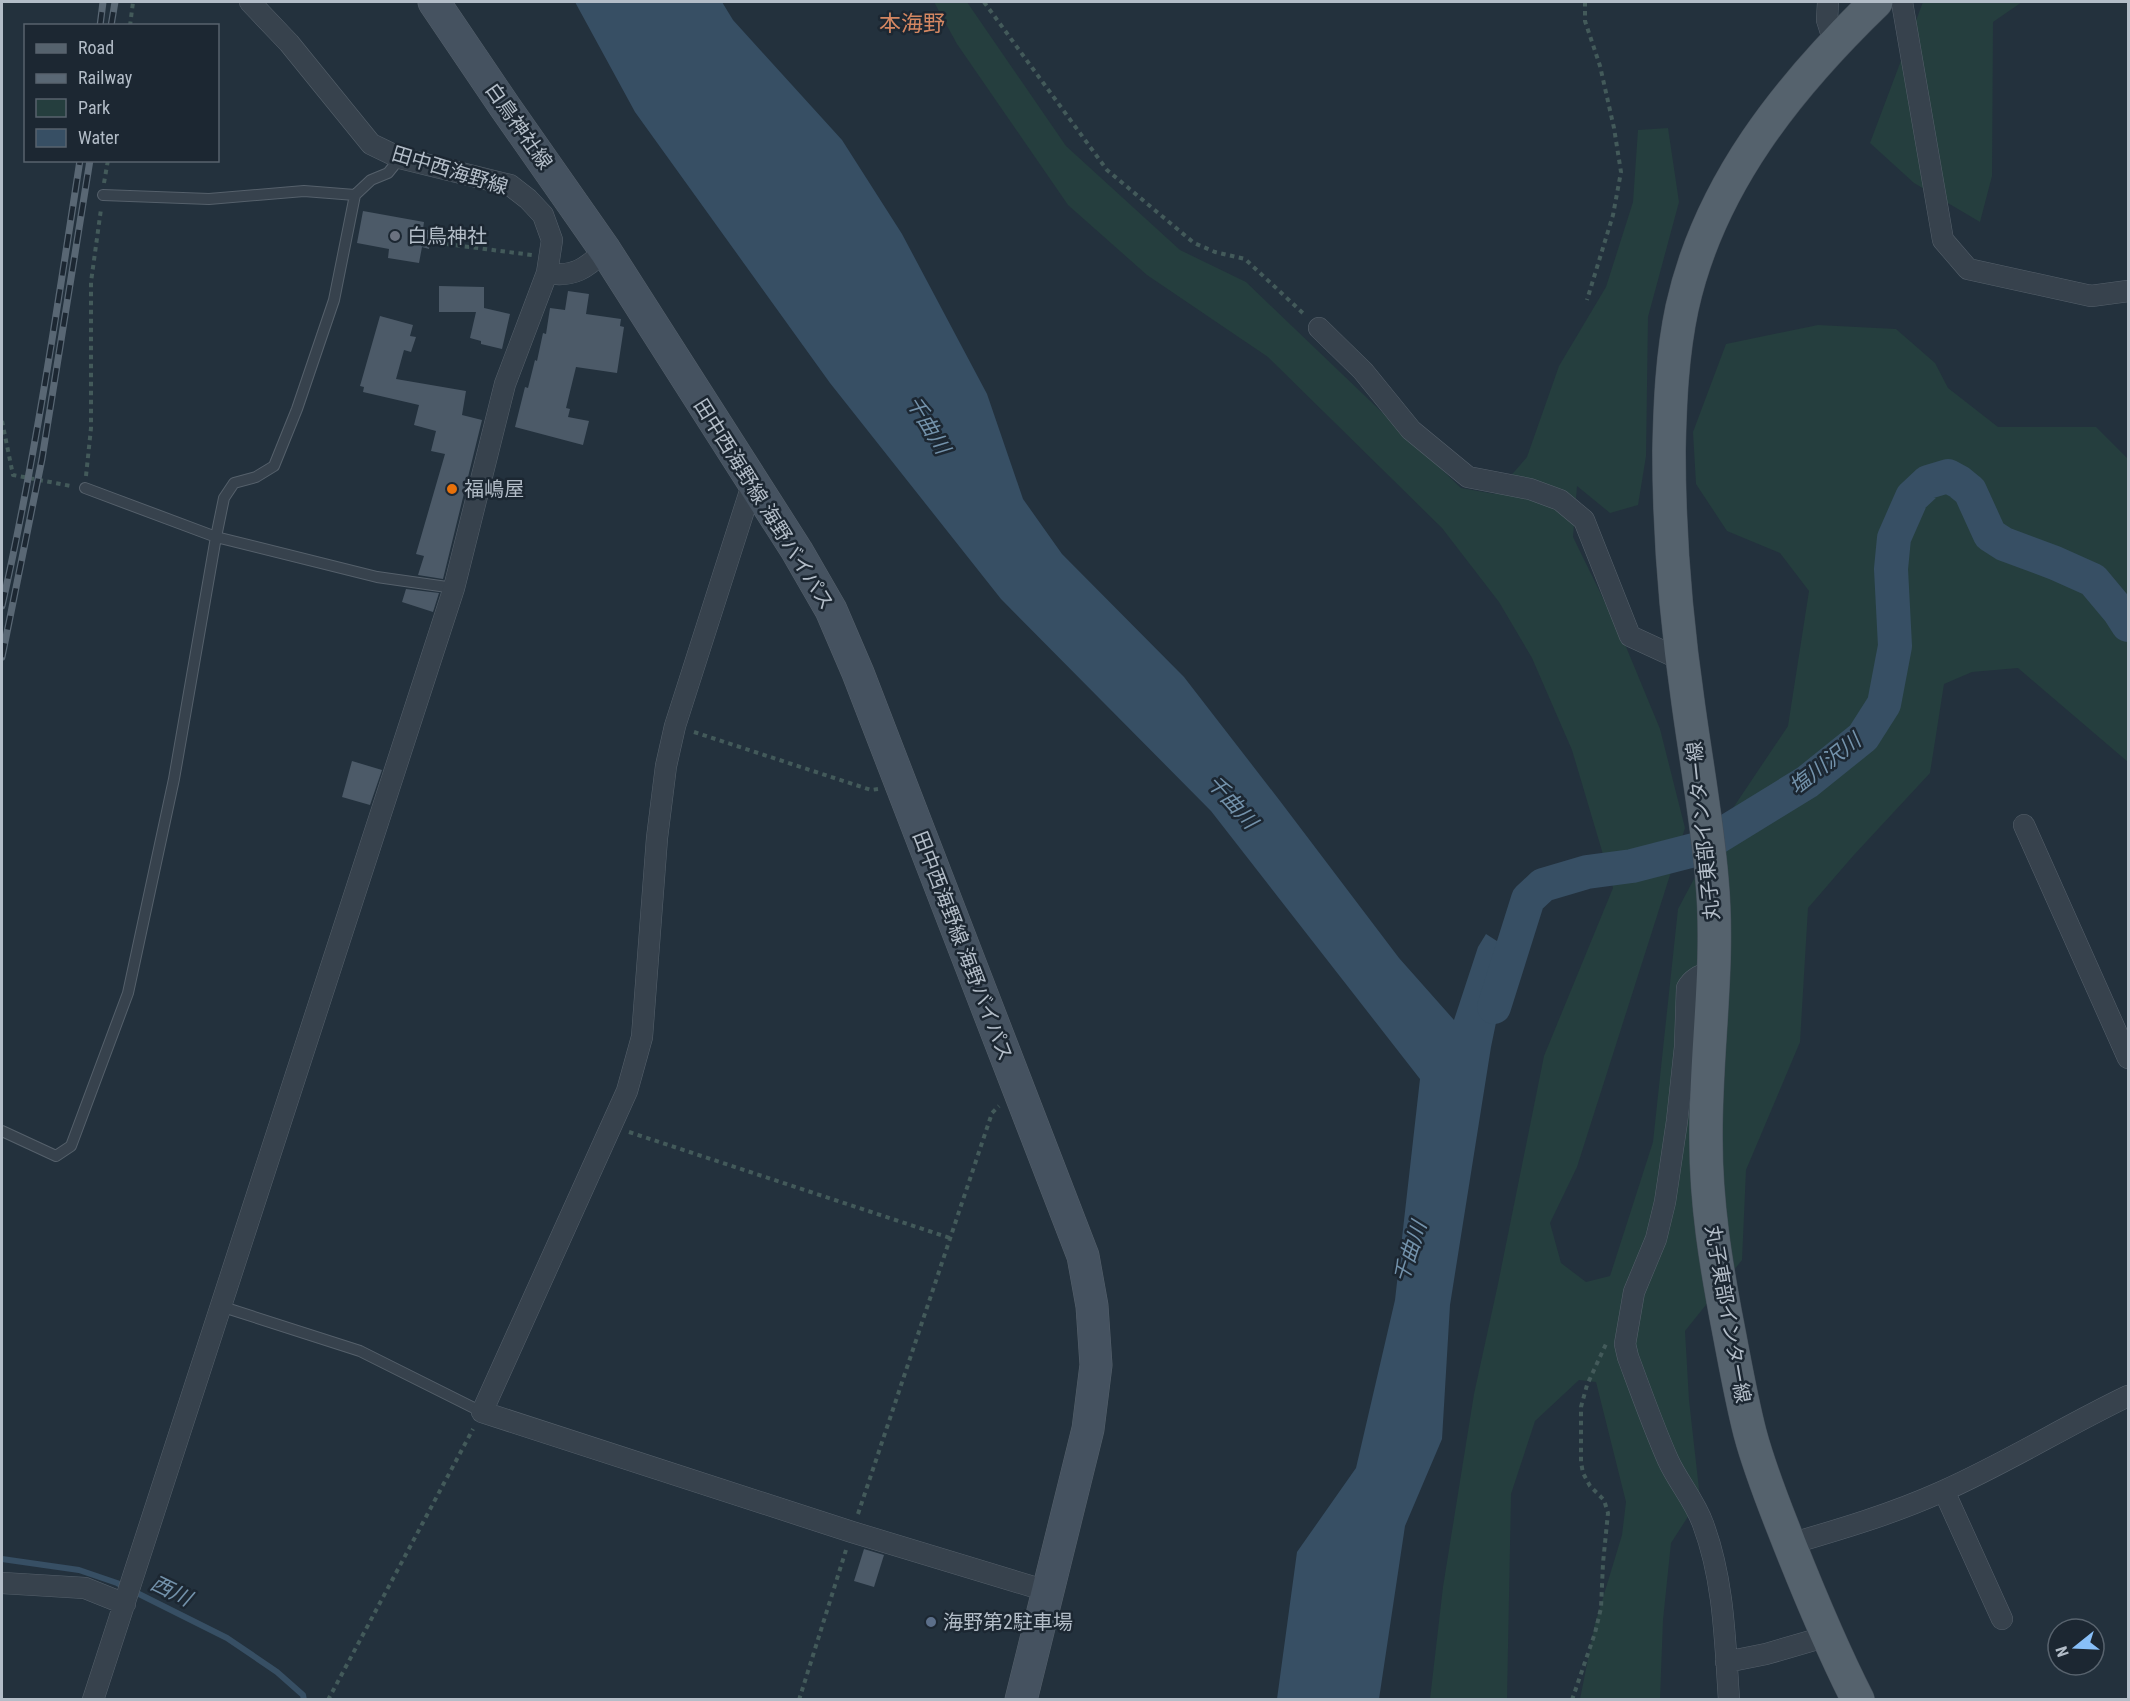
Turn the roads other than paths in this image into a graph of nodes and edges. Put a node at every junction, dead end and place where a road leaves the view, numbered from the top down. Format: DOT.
graph roads {
  1 [pos="250,2"];
  2 [pos="434,2"];
  3 [pos="1828,2"];
  4 [pos="1876,2"];
  5 [pos="1902,2"];
  6 [pos="1834,42"];
  7 [pos="400,158"];
  8 [pos="103,195"];
  9 [pos="356,195"];
  10 [pos="605,250"];
  11 [pos="548,265"];
  12 [pos="2128,291"];
  13 [pos="1319,328"];
  14 [pos="753,482"];
  15 [pos="85,488"];
  16 [pos="216,537"];
  17 [pos="454,588"];
  18 [pos="1682,660"];
  19 [pos="2024,825"];
  20 [pos="1714,970"];
  21 [pos="2128,1058"];
  22 [pos="2,1131"];
  23 [pos="220,1306"];
  24 [pos="2128,1396"];
  25 [pos="482,1412"];
  26 [pos="1944,1491"];
  27 [pos="1790,1544"];
  28 [pos="2,1582"];
  29 [pos="1047,1591"];
  30 [pos="125,1604"];
  31 [pos="2002,1619"];
  32 [pos="1828,1636"];
  33 [pos="1726,1662"];
  34 [pos="93,1700"];
  35 [pos="1021,1700"];
  36 [pos="1729,1700"];
  37 [pos="1858,1700"];
  1 -- 7 [label="street, 田中西海野線"];
  2 -- 10 [label="street, 白鳥神社線"];
  3 -- 6 [label="street"];
  4 -- 6 [label="main road, 丸子東部インター線"];
  5 -- 12 [label="street"];
  6 -- 18 [label="main road, 丸子東部インター線"];
  7 -- 9 [label="lane"];
  7 -- 11 [label="street, 田中西海野線"];
  8 -- 9 [label="lane"];
  9 -- 16 [label="lane"];
  10 -- 11 [label="street"];
  10 -- 14 [label="street, 田中西海野線 海野バイパス"];
  11 -- 17 [label="street"];
  13 -- 18 [label="street"];
  14 -- 25 [label="street"];
  14 -- 29 [label="street, 田中西海野線 海野バイパス"];
  15 -- 16 [label="lane"];
  16 -- 17 [label="lane"];
  16 -- 22 [label="lane"];
  17 -- 23 [label="street"];
  18 -- 20 [label="main road, 丸子東部インター線"];
  19 -- 21 [label="street"];
  20 -- 27 [label="main road, 丸子東部インター線"];
  20 -- 33 [label="street"];
  23 -- 25 [label="lane"];
  23 -- 30 [label="street"];
  24 -- 26 [label="street"];
  25 -- 29 [label="street"];
  26 -- 27 [label="street"];
  26 -- 31 [label="street"];
  27 -- 32 [label="main road, 丸子東部インター線"];
  28 -- 30 [label="street"];
  29 -- 35 [label="street, 田中西海野線 海野バイパス"];
  30 -- 34 [label="street"];
  32 -- 33 [label="street"];
  32 -- 37 [label="main road, 丸子東部インター線"];
  33 -- 36 [label="street"];
}
